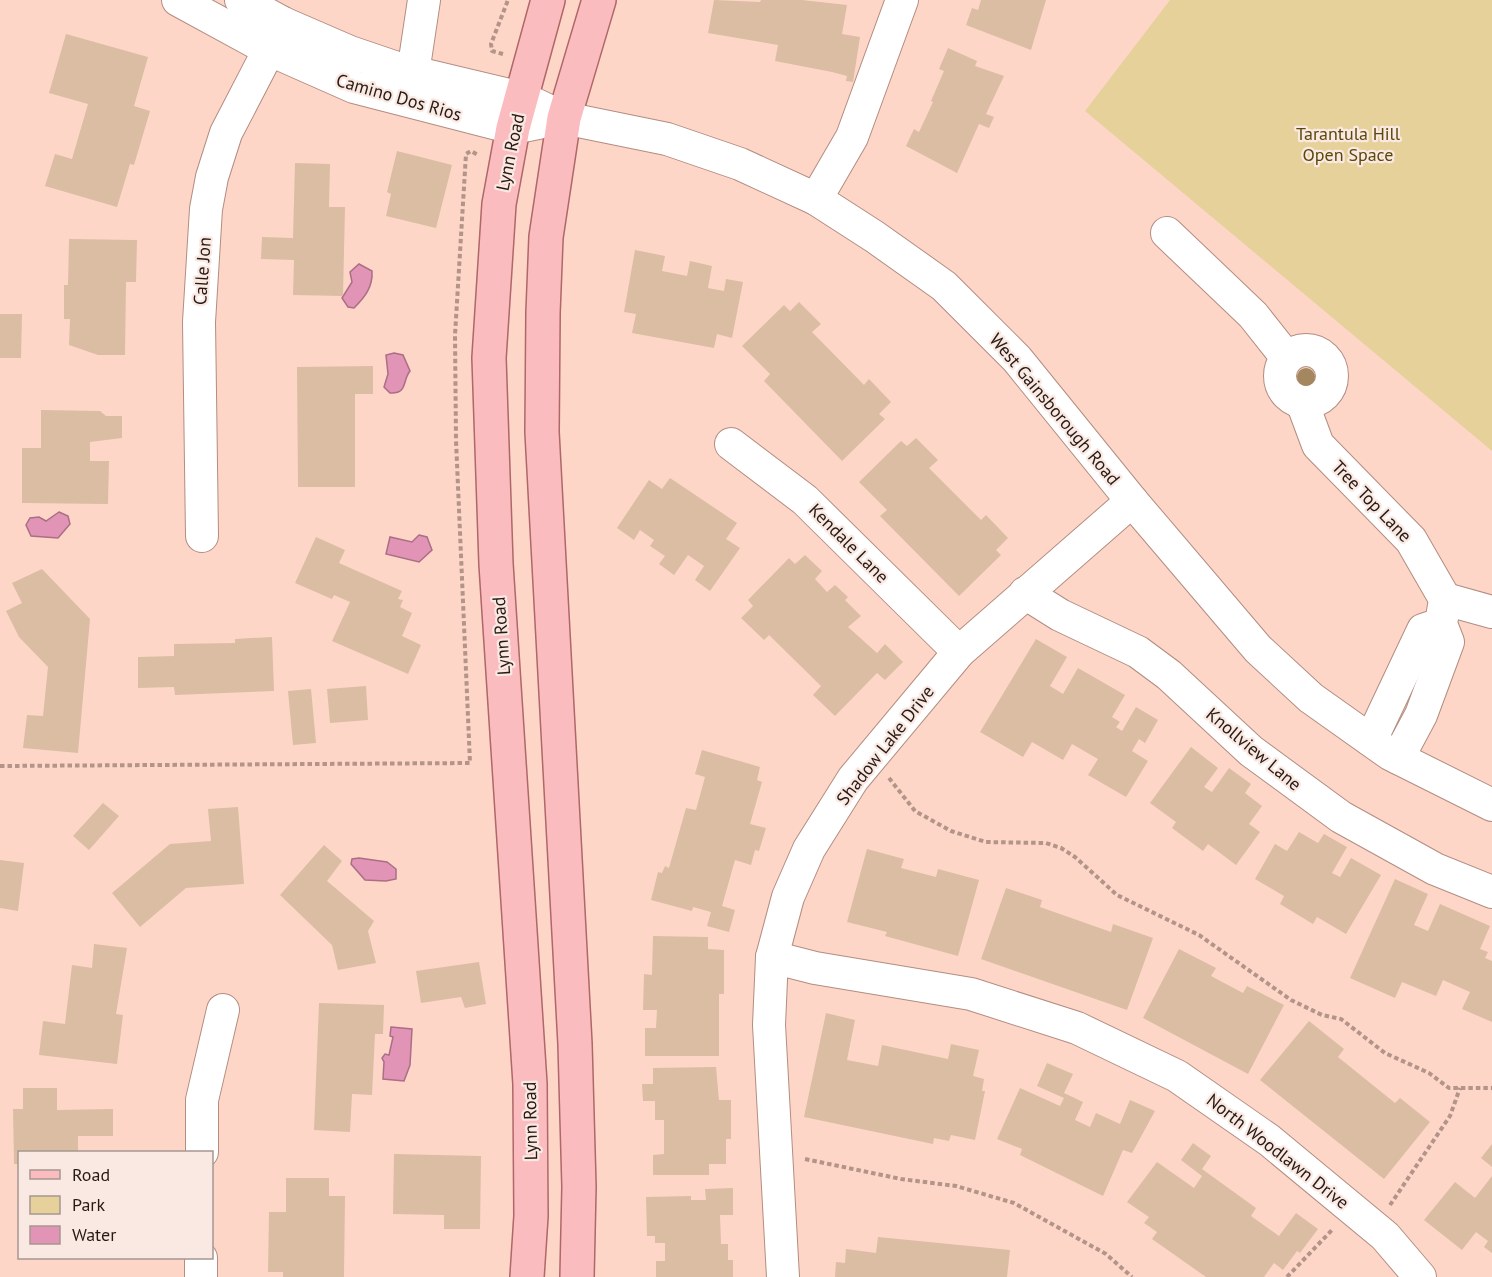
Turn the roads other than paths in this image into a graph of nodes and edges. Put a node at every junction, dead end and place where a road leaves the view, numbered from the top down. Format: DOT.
graph roads {
  1 [pos="178,0"];
  2 [pos="241,0"];
  3 [pos="424,0"];
  4 [pos="548,0"];
  5 [pos="598,0"];
  6 [pos="902,0"];
  7 [pos="276,36"];
  8 [pos="413,73"];
  9 [pos="518,113"];
  10 [pos="564,118"];
  11 [pos="816,199"];
  12 [pos="1167,233"];
  13 [pos="1287,358"];
  14 [pos="1302,402"];
  15 [pos="731,444"];
  16 [pos="1132,501"];
  17 [pos="202,536"];
  18 [pos="1025,593"];
  19 [pos="1443,612"];
  20 [pos="1492,612"];
  21 [pos="959,652"];
  22 [pos="1371,740"];
  23 [pos="1398,758"];
  24 [pos="1492,805"];
  25 [pos="1492,892"];
  26 [pos="772,957"];
  27 [pos="223,1010"];
  28 [pos="202,1151"];
  29 [pos="201,1259"];
  30 [pos="201,1277"];
  31 [pos="526,1277"];
  32 [pos="577,1277"];
  33 [pos="783,1277"];
  34 [pos="1420,1277"];
  1 -- 7 [label="street, Camino Dos Rios"];
  2 -- 7 [label="street, Camino Dos Rios"];
  3 -- 8 [label="street"];
  4 -- 9 [label="main road, Lynn Road"];
  5 -- 10 [label="main road"];
  6 -- 11 [label="street"];
  7 -- 8 [label="street, Camino Dos Rios"];
  7 -- 9 [label="street, Camino Dos Rios"];
  7 -- 17 [label="street, Calle Jon"];
  8 -- 9 [label="street, Camino Dos Rios"];
  9 -- 10 [label="street, West Gainsborough Road"];
  9 -- 31 [label="main road, Lynn Road"];
  10 -- 11 [label="street, West Gainsborough Road"];
  10 -- 32 [label="main road"];
  11 -- 16 [label="street, West Gainsborough Road"];
  12 -- 13 [label="street"];
  13 -- 14 [label="street, Tree Top Lane"];
  13 -- 14 [label="street"];
  14 -- 19 [label="street, Tree Top Lane"];
  15 -- 21 [label="street, Kendale Lane"];
  16 -- 18 [label="street, Shadow Lake Drive"];
  16 -- 22 [label="street, West Gainsborough Road"];
  18 -- 21 [label="street, Shadow Lake Drive"];
  18 -- 25 [label="street, Knollview Lane"];
  19 -- 20 [label="street"];
  19 -- 22 [label="street"];
  19 -- 23 [label="street, Tree Top Lane"];
  21 -- 26 [label="street, Shadow Lake Drive"];
  22 -- 23 [label="street, West Gainsborough Road"];
  23 -- 24 [label="street, West Gainsborough Road"];
  26 -- 33 [label="street, Shadow Lake Drive"];
  26 -- 34 [label="street, North Woodlawn Drive"];
  27 -- 28 [label="street"];
  29 -- 30 [label="street"];
}
